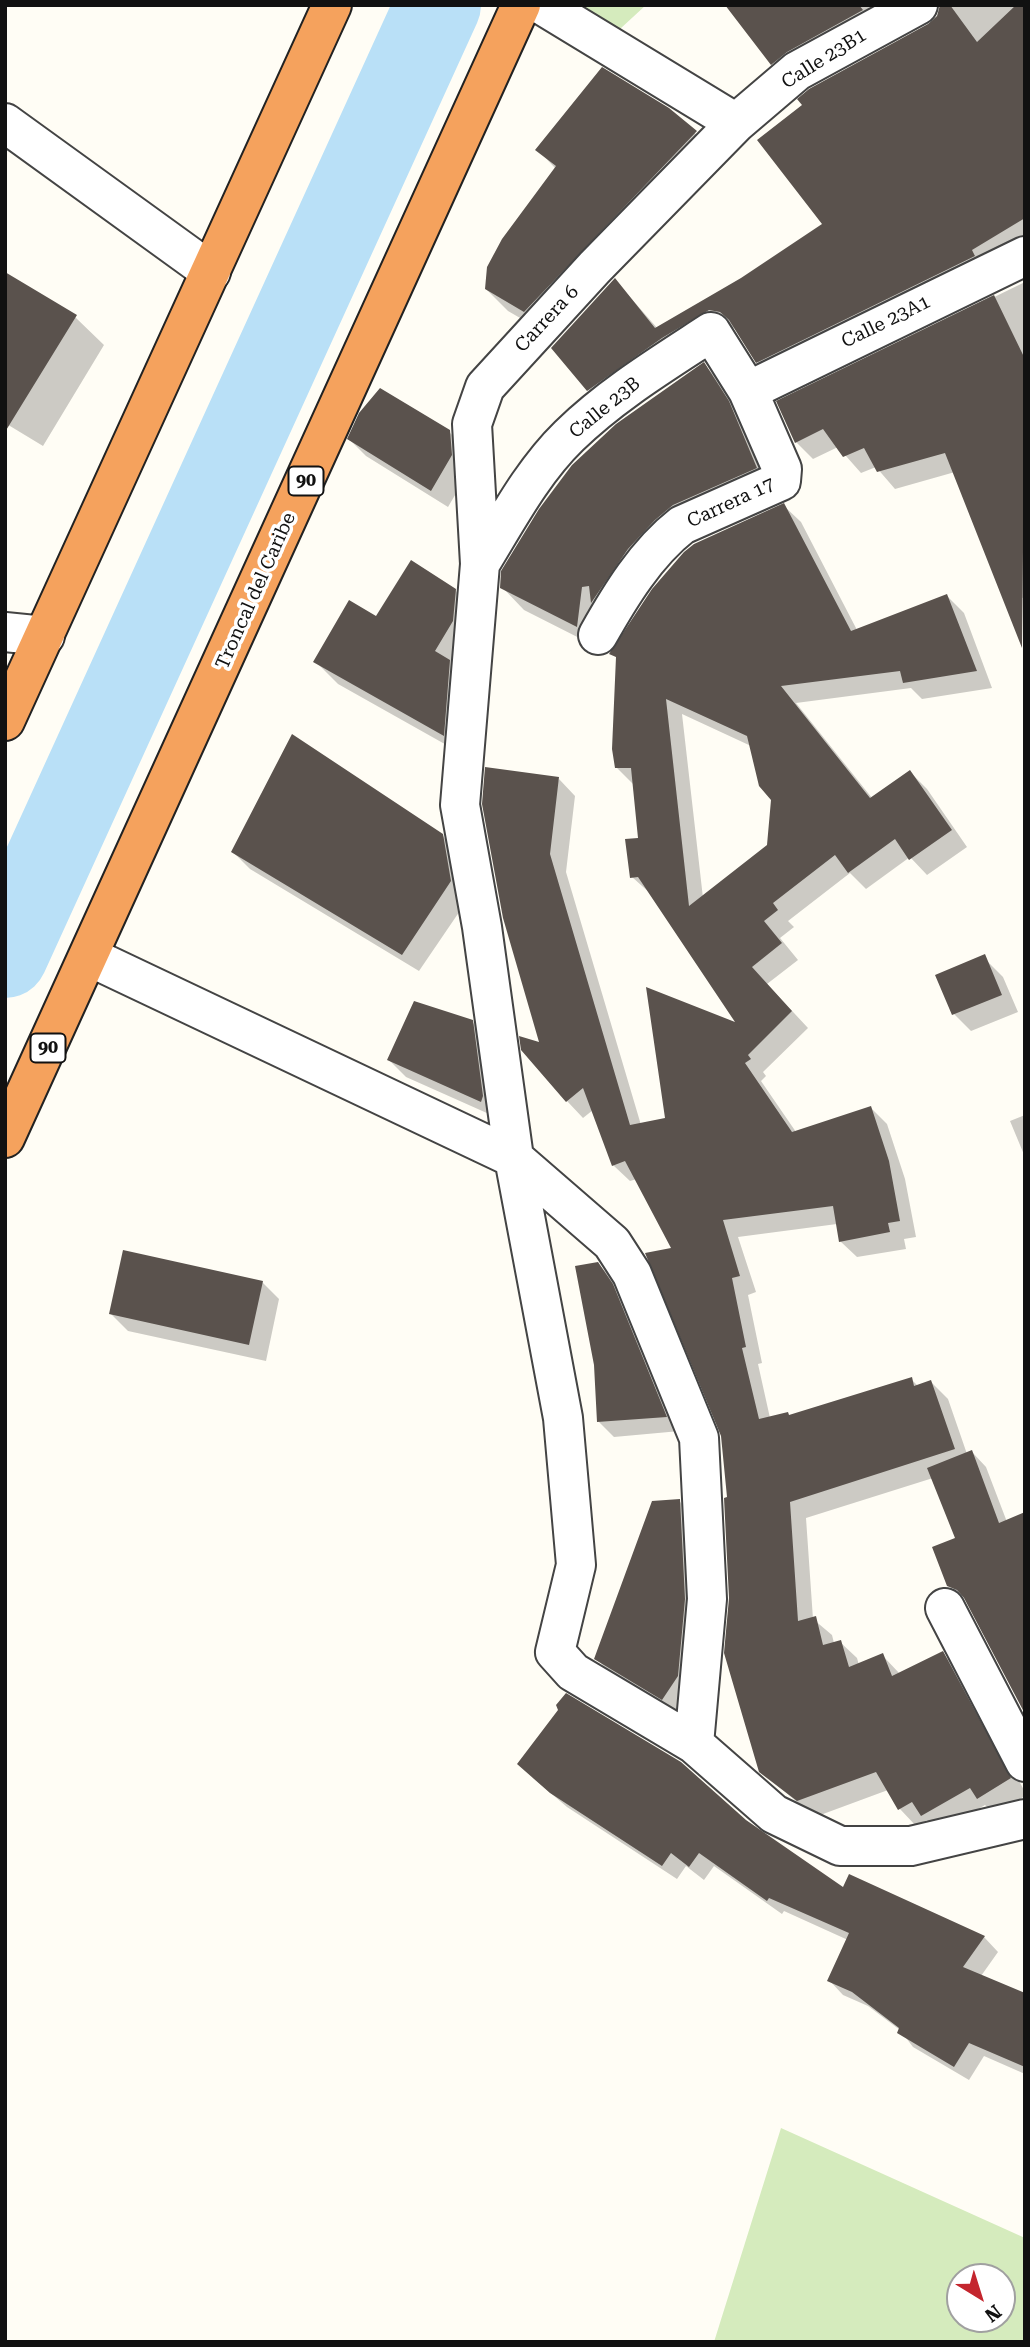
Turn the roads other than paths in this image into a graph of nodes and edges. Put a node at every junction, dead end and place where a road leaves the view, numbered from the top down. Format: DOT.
graph roads {
  1 [pos="332,5"];
  2 [pos="521,5"];
  3 [pos="542,5"];
  4 [pos="918,5"];
  5 [pos="5,123"];
  6 [pos="736,123"];
  7 [pos="1025,256"];
  8 [pos="211,272"];
  9 [pos="748,391"];
  10 [pos="480,564"];
  11 [pos="5,632"];
  12 [pos="598,635"];
  13 [pos="45,636"];
  14 [pos="5,721"];
  15 [pos="90,957"];
  16 [pos="5,1138"];
  17 [pos="513,1158"];
  18 [pos="945,1608"];
  19 [pos="694,1744"];
  20 [pos="1025,1762"];
  21 [pos="1025,1819"];
  1 -- 8 [label="highway"];
  2 -- 15 [label="highway, Troncal del Caribe / 90"];
  3 -- 6 [label="street"];
  4 -- 6 [label="street, Calle 23B1"];
  5 -- 8 [label="street"];
  6 -- 10 [label="street, Carrera 6"];
  7 -- 9 [label="street, Calle 23A1"];
  8 -- 13 [label="highway"];
  9 -- 10 [label="street, Calle 23B"];
  9 -- 12 [label="street, Carrera 17"];
  10 -- 17 [label="street, Carrera 6"];
  11 -- 13 [label="street"];
  13 -- 14 [label="highway"];
  15 -- 16 [label="highway, Troncal del Caribe / 90"];
  15 -- 17 [label="street"];
  17 -- 19 [label="street"];
  17 -- 19 [label="street, Carrera 6"];
  18 -- 20 [label="street"];
  19 -- 21 [label="street"];
}
